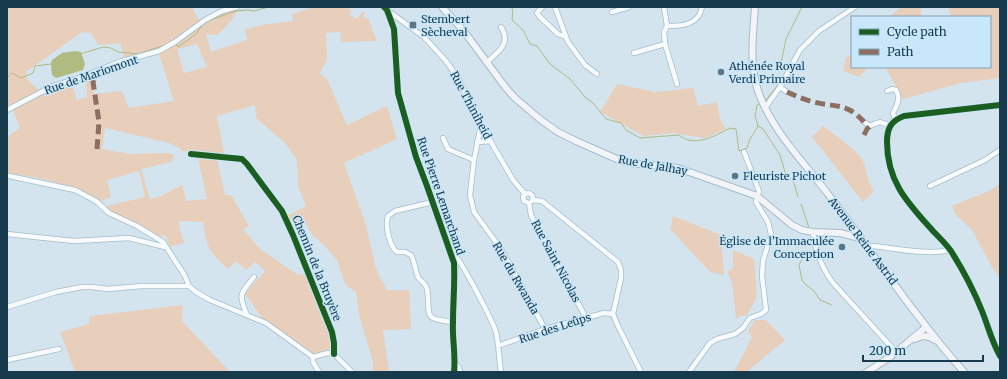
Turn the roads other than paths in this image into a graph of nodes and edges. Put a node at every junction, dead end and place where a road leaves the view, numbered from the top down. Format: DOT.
graph roads {
  1 [pos="237,7"];
  2 [pos="442,7"];
  3 [pos="542,7"];
  4 [pos="555,7"];
  5 [pos="629,7"];
  6 [pos="664,7"];
  7 [pos="702,7"];
  8 [pos="755,7"];
  9 [pos="855,7"];
  10 [pos="385,9"];
  11 [pos="612,12"];
  12 [pos="667,26"];
  13 [pos="501,27"];
  14 [pos="566,37"];
  15 [pos="665,44"];
  16 [pos="634,53"];
  17 [pos="488,62"];
  18 [pos="597,74"];
  19 [pos="677,84"];
  20 [pos="780,87"];
  21 [pos="787,92"];
  22 [pos="887,92"];
  23 [pos="1000,105"];
  24 [pos="765,108"];
  25 [pos="7,110"];
  26 [pos="895,120"];
  27 [pos="864,122"];
  28 [pos="481,124"];
  29 [pos="890,126"];
  30 [pos="443,138"];
  31 [pos="491,141"];
  32 [pos="477,142"];
  33 [pos="1000,150"];
  34 [pos="744,152"];
  35 [pos="191,154"];
  36 [pos="474,160"];
  37 [pos="9,176"];
  38 [pos="930,186"];
  39 [pos="525,194"];
  40 [pos="757,196"];
  41 [pos="531,201"];
  42 [pos="433,202"];
  43 [pos="813,232"];
  44 [pos="7,234"];
  45 [pos="860,238"];
  46 [pos="165,247"];
  47 [pos="449,248"];
  48 [pos="868,248"];
  49 [pos="951,250"];
  50 [pos="254,277"];
  51 [pos="188,286"];
  52 [pos="7,307"];
  53 [pos="247,314"];
  54 [pos="613,314"];
  55 [pos="586,318"];
  56 [pos="453,322"];
  57 [pos="926,327"];
  58 [pos="545,329"];
  59 [pos="937,341"];
  60 [pos="998,345"];
  61 [pos="498,346"];
  62 [pos="59,349"];
  63 [pos="896,352"];
  64 [pos="334,354"];
  65 [pos="1000,356"];
  66 [pos="313,357"];
  67 [pos="7,360"];
  68 [pos="455,362"];
  69 [pos="319,372"];
  70 [pos="352,372"];
  71 [pos="454,372"];
  72 [pos="460,372"];
  73 [pos="501,372"];
  74 [pos="641,372"];
  75 [pos="689,372"];
  76 [pos="867,372"];
  77 [pos="964,372"];
  1 -- 25 [label="street, Rue de Mariomont"];
  2 -- 17 [label="main road, Rue de Jalhay"];
  3 -- 14 [label="street"];
  4 -- 14 [label="street"];
  5 -- 11 [label="street"];
  6 -- 12 [label="street"];
  7 -- 12 [label="street"];
  8 -- 24 [label="main road, Avenue Reine Astrid"];
  9 -- 20 [label="street"];
  10 -- 28 [label="street, Rue Thiniheid"];
  10 -- 42 [label="street, Rue Pierre Lemarchand"];
  12 -- 15 [label="street"];
  13 -- 17 [label="street"];
  14 -- 18 [label="street"];
  15 -- 16 [label="street"];
  15 -- 19 [label="street"];
  17 -- 40 [label="main road, Rue de Jalhay"];
  20 -- 21 [label="street"];
  20 -- 24 [label="street"];
  22 -- 26 [label="street"];
  23 -- 26 [label="street"];
  24 -- 45 [label="main road, Avenue Reine Astrid"];
  26 -- 29 [label="street"];
  27 -- 29 [label="street"];
  28 -- 31 [label="street, Rue Thiniheid"];
  28 -- 32 [label="street, Rue du Rwanda"];
  29 -- 49 [label="street"];
  30 -- 36 [label="street"];
  31 -- 32 [label="street"];
  31 -- 39 [label="street, Rue Thiniheid"];
  32 -- 36 [label="street, Rue du Rwanda"];
  33 -- 38 [label="street"];
  34 -- 40 [label="street"];
  35 -- 64 [label="street, Chemin de la Bruyère"];
  36 -- 58 [label="street, Rue du Rwanda"];
  37 -- 46 [label="street"];
  39 -- 41 [label="street, Rue Thiniheid"];
  39 -- 41 [label="street, Rue Thiniheid"];
  40 -- 43 [label="main road, Rue de Jalhay"];
  40 -- 75 [label="street"];
  41 -- 54 [label="street, Rue Thiniheid"];
  41 -- 55 [label="street, Rue Saint Nicolas"];
  42 -- 47 [label="street, Rue Pierre Lemarchand"];
  42 -- 56 [label="street"];
  43 -- 45 [label="main road, Rue de Jalhay"];
  43 -- 63 [label="street"];
  44 -- 46 [label="street"];
  45 -- 48 [label="main road, Avenue Reine Astrid"];
  46 -- 51 [label="street"];
  47 -- 56 [label="street, Rue Pierre Lemarchand"];
  47 -- 61 [label="street"];
  48 -- 49 [label="street"];
  48 -- 57 [label="main road, Avenue Reine Astrid"];
  49 -- 60 [label="street"];
  50 -- 53 [label="street"];
  51 -- 52 [label="street"];
  51 -- 53 [label="street"];
  53 -- 66 [label="street"];
  54 -- 55 [label="street, Rue des Leûps"];
  54 -- 74 [label="street"];
  55 -- 58 [label="street, Rue des Leûps"];
  56 -- 68 [label="street, Rue Pierre Lemarchand"];
  57 -- 59 [label="main road, Avenue Reine Astrid"];
  57 -- 63 [label="main road"];
  58 -- 61 [label="street, Rue des Leûps"];
  59 -- 63 [label="main road"];
  59 -- 77 [label="main road, Avenue Reine Astrid"];
  60 -- 65 [label="street"];
  61 -- 73 [label="street"];
  62 -- 67 [label="street"];
  63 -- 76 [label="main road"];
  64 -- 66 [label="street"];
  64 -- 70 [label="street"];
  66 -- 69 [label="street"];
  68 -- 71 [label="street, Rue Pierre Lemarchand"];
  68 -- 72 [label="street"];
}
